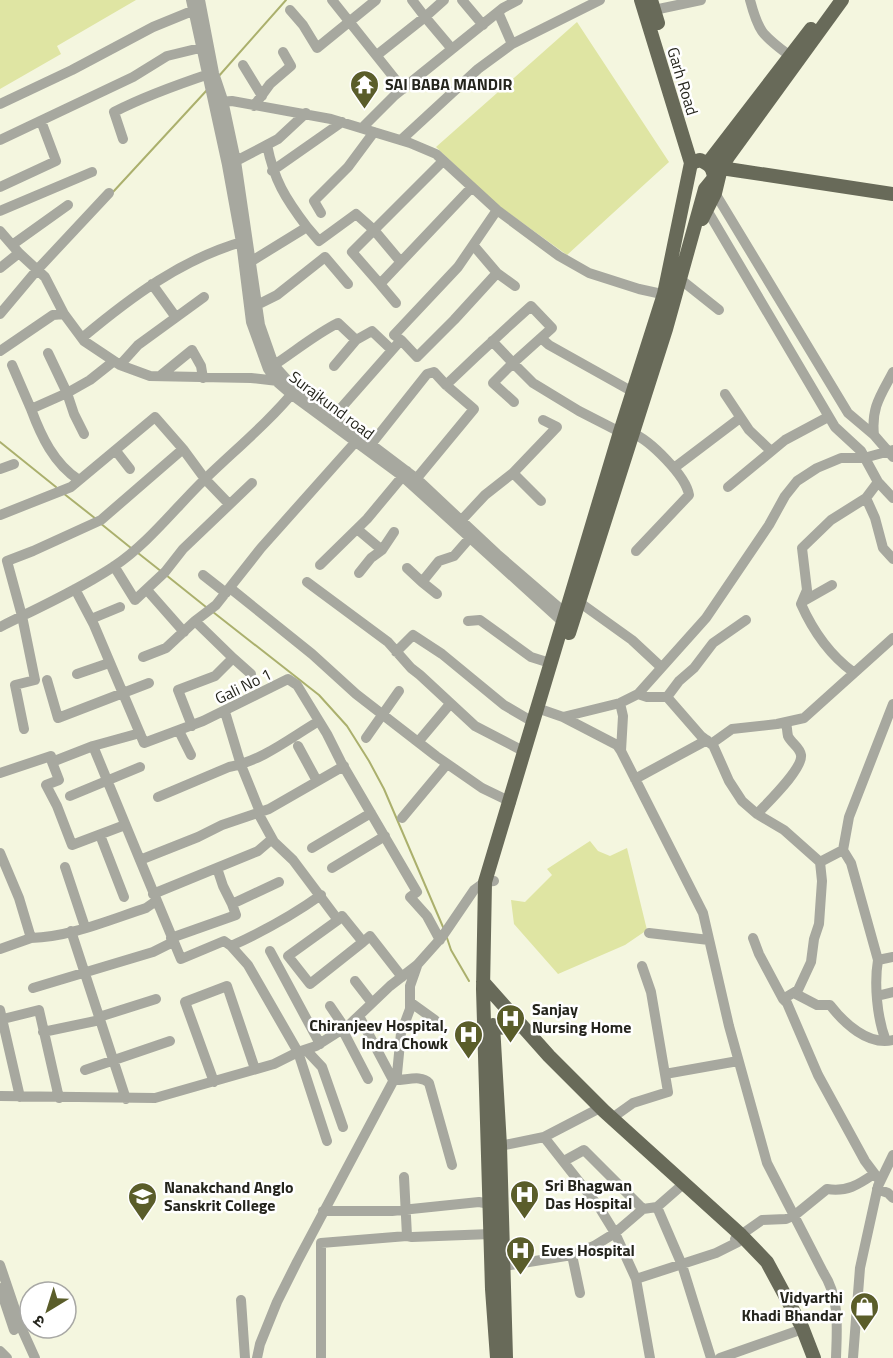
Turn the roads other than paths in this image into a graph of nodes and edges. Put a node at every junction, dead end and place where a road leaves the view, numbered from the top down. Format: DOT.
graph roads {
  1 [pos="332,0"];
  2 [pos="375,0"];
  3 [pos="412,0"];
  4 [pos="444,0"];
  5 [pos="462,0"];
  6 [pos="518,0"];
  7 [pos="600,0"];
  8 [pos="641,0"];
  9 [pos="701,0"];
  10 [pos="750,0"];
  11 [pos="832,0"];
  12 [pos="843,0"];
  13 [pos="196,5"];
  14 [pos="653,5"];
  15 [pos="290,10"];
  16 [pos="498,12"];
  17 [pos="827,14"];
  18 [pos="425,17"];
  19 [pos="350,22"];
  20 [pos="483,25"];
  21 [pos="512,44"];
  22 [pos="201,48"];
  23 [pos="452,49"];
  24 [pos="661,50"];
  25 [pos="283,52"];
  26 [pos="377,55"];
  27 [pos="790,56"];
  28 [pos="243,65"];
  29 [pos="212,75"];
  30 [pos="403,89"];
  31 [pos="262,96"];
  32 [pos="217,97"];
  33 [pos="0,104"];
  34 [pos="255,106"];
  35 [pos="306,113"];
  36 [pos="41,121"];
  37 [pos="342,122"];
  38 [pos="362,128"];
  39 [pos="374,132"];
  40 [pos="123,139"];
  41 [pos="0,140"];
  42 [pos="401,140"];
  43 [pos="267,145"];
  44 [pos="236,161"];
  45 [pos="443,161"];
  46 [pos="701,165"];
  47 [pos="273,171"];
  48 [pos="92,172"];
  49 [pos="472,187"];
  50 [pos="0,188"];
  51 [pos="109,193"];
  52 [pos="715,193"];
  53 [pos="893,194"];
  54 [pos="68,205"];
  55 [pos="497,210"];
  56 [pos="707,210"];
  57 [pos="0,211"];
  58 [pos="321,213"];
  59 [pos="307,227"];
  60 [pos="374,230"];
  61 [pos="0,231"];
  62 [pos="692,232"];
  63 [pos="244,241"];
  64 [pos="474,246"];
  65 [pos="15,249"];
  66 [pos="400,261"];
  67 [pos="250,262"];
  68 [pos="0,268"];
  69 [pos="40,273"];
  70 [pos="497,273"];
  71 [pos="680,279"];
  72 [pos="152,284"];
  73 [pos="348,284"];
  74 [pos="380,284"];
  75 [pos="515,286"];
  76 [pos="669,295"];
  77 [pos="204,297"];
  78 [pos="396,303"];
  79 [pos="252,307"];
  80 [pos="719,310"];
  81 [pos="0,314"];
  82 [pos="64,314"];
  83 [pos="175,316"];
  84 [pos="82,338"];
  85 [pos="541,338"];
  86 [pos="356,340"];
  87 [pos="401,340"];
  88 [pos="492,341"];
  89 [pos="392,350"];
  90 [pos="0,351"];
  91 [pos="48,353"];
  92 [pos="117,363"];
  93 [pos="513,363"];
  94 [pos="12,365"];
  95 [pos="334,366"];
  96 [pos="271,367"];
  97 [pos="893,372"];
  98 [pos="160,376"];
  99 [pos="203,378"];
  100 [pos="280,379"];
  101 [pos="446,385"];
  102 [pos="294,392"];
  103 [pos="633,392"];
  104 [pos="67,393"];
  105 [pos="725,394"];
  106 [pos="514,402"];
  107 [pos="30,409"];
  108 [pos="334,416"];
  109 [pos="828,417"];
  110 [pos="740,418"];
  111 [pos="543,420"];
  112 [pos="627,431"];
  113 [pos="84,434"];
  114 [pos="874,435"];
  115 [pos="358,439"];
  116 [pos="369,447"];
  117 [pos="183,449"];
  118 [pos="116,451"];
  119 [pos="771,451"];
  120 [pos="891,453"];
  121 [pos="864,458"];
  122 [pos="14,464"];
  123 [pos="674,468"];
  124 [pos="0,469"];
  125 [pos="130,469"];
  126 [pos="513,472"];
  127 [pos="404,473"];
  128 [pos="205,479"];
  129 [pos="79,480"];
  130 [pos="415,482"];
  131 [pos="878,482"];
  132 [pos="252,483"];
  133 [pos="728,487"];
  134 [pos="866,498"];
  135 [pos="893,498"];
  136 [pos="541,501"];
  137 [pos="229,504"];
  138 [pos="0,515"];
  139 [pos="459,522"];
  140 [pos="357,529"];
  141 [pos="394,532"];
  142 [pos="472,536"];
  143 [pos="382,550"];
  144 [pos="636,551"];
  145 [pos="893,559"];
  146 [pos="3,562"];
  147 [pos="320,565"];
  148 [pos="114,566"];
  149 [pos="407,568"];
  150 [pos="359,573"];
  151 [pos="203,575"];
  152 [pos="307,582"];
  153 [pos="422,582"];
  154 [pos="832,585"];
  155 [pos="75,589"];
  156 [pos="147,590"];
  157 [pos="228,590"];
  158 [pos="437,594"];
  159 [pos="579,602"];
  160 [pos="802,602"];
  161 [pos="120,608"];
  162 [pos="22,616"];
  163 [pos="91,619"];
  164 [pos="746,620"];
  165 [pos="195,621"];
  166 [pos="468,621"];
  167 [pos="568,621"];
  168 [pos="0,627"];
  169 [pos="184,632"];
  170 [pos="893,638"];
  171 [pos="396,652"];
  172 [pos="143,657"];
  173 [pos="233,658"];
  174 [pos="109,663"];
  175 [pos="550,663"];
  176 [pos="661,667"];
  177 [pos="853,672"];
  178 [pos="77,674"];
  179 [pos="251,674"];
  180 [pos="47,680"];
  181 [pos="149,683"];
  182 [pos="399,691"];
  183 [pos="123,693"];
  184 [pos="638,694"];
  185 [pos="667,697"];
  186 [pos="620,702"];
  187 [pos="450,704"];
  188 [pos="893,704"];
  189 [pos="225,712"];
  190 [pos="538,714"];
  191 [pos="383,715"];
  192 [pos="563,717"];
  193 [pos="319,721"];
  194 [pos="786,722"];
  195 [pos="192,726"];
  196 [pos="24,729"];
  197 [pos="179,731"];
  198 [pos="140,733"];
  199 [pos="366,738"];
  200 [pos="418,742"];
  201 [pos="709,742"];
  202 [pos="93,746"];
  203 [pos="298,746"];
  204 [pos="621,751"];
  205 [pos="525,752"];
  206 [pos="191,755"];
  207 [pos="52,762"];
  208 [pos="447,764"];
  209 [pos="241,765"];
  210 [pos="344,766"];
  211 [pos="140,767"];
  212 [pos="0,773"];
  213 [pos="635,779"];
  214 [pos="108,781"];
  215 [pos="317,781"];
  216 [pos="70,796"];
  217 [pos="158,798"];
  218 [pos="511,802"];
  219 [pos="259,812"];
  220 [pos="371,813"];
  221 [pos="757,814"];
  222 [pos="402,818"];
  223 [pos="125,825"];
  224 [pos="100,835"];
  225 [pos="385,836"];
  226 [pos="272,839"];
  227 [pos="312,848"];
  228 [pos="843,850"];
  229 [pos="0,853"];
  230 [pos="140,861"];
  231 [pos="820,862"];
  232 [pos="64,867"];
  233 [pos="217,868"];
  234 [pos="332,868"];
  235 [pos="279,882"];
  236 [pos="490,882"];
  237 [pos="321,895"];
  238 [pos="124,897"];
  239 [pos="155,897"];
  240 [pos="232,904"];
  241 [pos="338,920"];
  242 [pos="85,927"];
  243 [pos="71,931"];
  244 [pos="649,933"];
  245 [pos="31,938"];
  246 [pos="753,938"];
  247 [pos="172,940"];
  248 [pos="440,940"];
  249 [pos="709,940"];
  250 [pos="363,942"];
  251 [pos="231,946"];
  252 [pos="0,949"];
  253 [pos="270,951"];
  254 [pos="893,957"];
  255 [pos="878,960"];
  256 [pos="417,965"];
  257 [pos="642,966"];
  258 [pos="84,974"];
  259 [pos="402,977"];
  260 [pos="355,981"];
  261 [pos="33,988"];
  262 [pos="487,990"];
  263 [pos="893,992"];
  264 [pos="794,993"];
  265 [pos="877,996"];
  266 [pos="156,999"];
  267 [pos="783,999"];
  268 [pos="410,1002"];
  269 [pos="372,1003"];
  270 [pos="330,1006"];
  271 [pos="2,1014"];
  272 [pos="359,1016"];
  273 [pos="99,1018"];
  274 [pos="435,1020"];
  275 [pos="494,1028"];
  276 [pos="516,1028"];
  277 [pos="344,1029"];
  278 [pos="43,1032"];
  279 [pos="889,1040"];
  280 [pos="170,1041"];
  281 [pos="320,1044"];
  282 [pos="302,1051"];
  283 [pos="114,1060"];
  284 [pos="738,1061"];
  285 [pos="255,1069"];
  286 [pos="85,1070"];
  287 [pos="665,1074"];
  288 [pos="368,1078"];
  289 [pos="393,1080"];
  290 [pos="214,1082"];
  291 [pos="0,1096"];
  292 [pos="20,1097"];
  293 [pos="59,1098"];
  294 [pos="126,1099"];
  295 [pos="596,1110"];
  296 [pos="612,1118"];
  297 [pos="343,1127"];
  298 [pos="544,1137"];
  299 [pos="327,1141"];
  300 [pos="500,1146"];
  301 [pos="893,1155"];
  302 [pos="564,1161"];
  303 [pos="452,1165"];
  304 [pos="404,1177"];
  305 [pos="877,1182"];
  306 [pos="681,1186"];
  307 [pos="893,1198"];
  308 [pos="490,1204"];
  309 [pos="657,1207"];
  310 [pos="406,1209"];
  311 [pos="643,1209"];
  312 [pos="323,1211"];
  313 [pos="795,1215"];
  314 [pos="615,1233"];
  315 [pos="491,1234"];
  316 [pos="407,1236"];
  317 [pos="738,1239"];
  318 [pos="572,1255"];
  319 [pos="0,1265"];
  320 [pos="682,1265"];
  321 [pos="497,1267"];
  322 [pos="636,1279"];
  323 [pos="0,1288"];
  324 [pos="580,1293"];
  325 [pos="241,1300"];
  326 [pos="797,1331"];
  327 [pos="0,1351"];
  328 [pos="7,1358"];
  329 [pos="27,1358"];
  330 [pos="35,1358"];
  331 [pos="245,1358"];
  332 [pos="257,1358"];
  333 [pos="321,1358"];
  334 [pos="497,1358"];
  335 [pos="506,1358"];
  336 [pos="650,1358"];
  337 [pos="711,1358"];
  338 [pos="720,1358"];
  339 [pos="808,1358"];
  340 [pos="814,1358"];
  341 [pos="836,1358"];
  342 [pos="853,1358"];
  1 -- 19 [label="street"];
  2 -- 19 [label="street"];
  3 -- 18 [label="street"];
  4 -- 18 [label="street"];
  5 -- 20 [label="street"];
  6 -- 16 [label="street"];
  7 -- 21 [label="street"];
  8 -- 24 [label="main road, Garh Road"];
  9 -- 14 [label="street"];
  10 -- 27 [label="street"];
  11 -- 17 [label="main road"];
  12 -- 17 [label="main road"];
  13 -- 22 [label="street"];
  13 -- 29 [label="street"];
  13 -- 33 [label="street"];
  14 -- 24 [label="main road, Garh Road"];
  15 -- 19 [label="street"];
  16 -- 20 [label="street"];
  16 -- 21 [label="street"];
  17 -- 27 [label="main road"];
  17 -- 46 [label="main road"];
  18 -- 23 [label="street"];
  18 -- 26 [label="street"];
  19 -- 26 [label="street"];
  20 -- 23 [label="street"];
  21 -- 42 [label="street"];
  22 -- 29 [label="street"];
  22 -- 36 [label="street"];
  23 -- 30 [label="street"];
  24 -- 46 [label="main road, Garh Road"];
  25 -- 31 [label="street"];
  26 -- 30 [label="street"];
  27 -- 46 [label="main road"];
  28 -- 31 [label="street"];
  29 -- 32 [label="street"];
  29 -- 40 [label="street"];
  30 -- 38 [label="street"];
  31 -- 34 [label="street"];
  32 -- 34 [label="street"];
  32 -- 44 [label="street"];
  32 -- 63 [label="street, Surajkund road"];
  34 -- 35 [label="street"];
  35 -- 37 [label="street"];
  35 -- 43 [label="street"];
  36 -- 41 [label="street"];
  36 -- 50 [label="street"];
  37 -- 38 [label="street"];
  37 -- 47 [label="street"];
  38 -- 39 [label="street"];
  39 -- 42 [label="street"];
  39 -- 58 [label="street"];
  42 -- 45 [label="street"];
  43 -- 44 [label="street"];
  43 -- 47 [label="street"];
  44 -- 63 [label="street"];
  45 -- 49 [label="street"];
  45 -- 60 [label="street"];
  46 -- 52 [label="main road"];
  46 -- 53 [label="main road"];
  46 -- 62 [label="main road"];
  46 -- 76 [label="main road"];
  47 -- 59 [label="street"];
  48 -- 57 [label="street"];
  49 -- 55 [label="street"];
  49 -- 66 [label="street"];
  51 -- 69 [label="street"];
  52 -- 56 [label="main road"];
  52 -- 114 [label="street"];
  54 -- 65 [label="street"];
  55 -- 64 [label="street"];
  55 -- 76 [label="street"];
  56 -- 62 [label="main road"];
  56 -- 109 [label="street"];
  59 -- 60 [label="street"];
  59 -- 67 [label="street"];
  60 -- 66 [label="street"];
  60 -- 74 [label="street"];
  61 -- 65 [label="street"];
  62 -- 71 [label="main road"];
  63 -- 67 [label="street"];
  63 -- 72 [label="street"];
  63 -- 79 [label="street, Surajkund road"];
  64 -- 70 [label="street"];
  64 -- 87 [label="street"];
  65 -- 68 [label="street"];
  65 -- 69 [label="street"];
  66 -- 74 [label="street"];
  67 -- 79 [label="street"];
  69 -- 81 [label="street"];
  69 -- 82 [label="street"];
  70 -- 75 [label="street"];
  70 -- 87 [label="street"];
  71 -- 76 [label="main road"];
  71 -- 80 [label="street"];
  72 -- 83 [label="street"];
  72 -- 84 [label="street"];
  73 -- 79 [label="street"];
  74 -- 78 [label="street"];
  76 -- 103 [label="main road"];
  76 -- 112 [label="main road"];
  77 -- 83 [label="street"];
  79 -- 96 [label="street, Surajkund road"];
  82 -- 84 [label="street"];
  82 -- 90 [label="street"];
  83 -- 92 [label="street"];
  84 -- 92 [label="street"];
  85 -- 88 [label="street"];
  85 -- 93 [label="street"];
  85 -- 103 [label="street"];
  86 -- 89 [label="street"];
  86 -- 95 [label="street"];
  86 -- 96 [label="street"];
  87 -- 89 [label="street"];
  88 -- 93 [label="street"];
  88 -- 101 [label="street"];
  89 -- 108 [label="street"];
  91 -- 104 [label="street"];
  92 -- 98 [label="street"];
  92 -- 104 [label="street"];
  93 -- 106 [label="street"];
  93 -- 112 [label="street"];
  94 -- 107 [label="street"];
  96 -- 100 [label="street, Surajkund road"];
  97 -- 114 [label="street"];
  98 -- 99 [label="street"];
  98 -- 99 [label="street"];
  99 -- 100 [label="street"];
  100 -- 102 [label="street, Surajkund road"];
  101 -- 116 [label="street"];
  101 -- 130 [label="street"];
  102 -- 108 [label="street"];
  102 -- 115 [label="street, Surajkund road"];
  102 -- 128 [label="street"];
  103 -- 112 [label="main road"];
  104 -- 107 [label="street"];
  104 -- 113 [label="street"];
  105 -- 110 [label="street"];
  107 -- 129 [label="street"];
  108 -- 115 [label="street"];
  109 -- 119 [label="street"];
  109 -- 121 [label="street"];
  110 -- 119 [label="street"];
  110 -- 123 [label="street"];
  111 -- 126 [label="street"];
  112 -- 123 [label="street"];
  112 -- 159 [label="main road"];
  112 -- 167 [label="main road"];
  114 -- 120 [label="street"];
  115 -- 116 [label="street, Surajkund road"];
  115 -- 157 [label="street"];
  116 -- 127 [label="street, Surajkund road"];
  117 -- 118 [label="street"];
  117 -- 128 [label="street"];
  117 -- 146 [label="street"];
  118 -- 125 [label="street"];
  118 -- 129 [label="street"];
  119 -- 133 [label="street"];
  120 -- 121 [label="street"];
  121 -- 131 [label="street"];
  121 -- 176 [label="street"];
  122 -- 124 [label="street"];
  123 -- 144 [label="street"];
  126 -- 136 [label="street"];
  126 -- 139 [label="street"];
  127 -- 130 [label="street, Surajkund road"];
  127 -- 140 [label="street"];
  128 -- 137 [label="street"];
  128 -- 148 [label="street"];
  129 -- 138 [label="street"];
  130 -- 139 [label="street, Surajkund road"];
  131 -- 134 [label="street"];
  131 -- 135 [label="street"];
  132 -- 137 [label="street"];
  134 -- 145 [label="street"];
  134 -- 160 [label="street"];
  137 -- 156 [label="street"];
  139 -- 142 [label="street, Surajkund road"];
  140 -- 143 [label="street"];
  140 -- 147 [label="street"];
  141 -- 143 [label="street"];
  142 -- 153 [label="street"];
  142 -- 167 [label="street, Surajkund road"];
  143 -- 150 [label="street"];
  146 -- 162 [label="street"];
  148 -- 155 [label="street"];
  148 -- 156 [label="street"];
  149 -- 153 [label="street"];
  151 -- 157 [label="street"];
  152 -- 171 [label="street"];
  153 -- 158 [label="street"];
  154 -- 160 [label="street"];
  155 -- 162 [label="street"];
  155 -- 163 [label="street"];
  156 -- 169 [label="street"];
  157 -- 165 [label="street"];
  157 -- 191 [label="street"];
  159 -- 167 [label="main road"];
  159 -- 176 [label="street"];
  160 -- 177 [label="street"];
  161 -- 163 [label="street"];
  162 -- 168 [label="street"];
  162 -- 196 [label="street"];
  163 -- 174 [label="street"];
  164 -- 185 [label="street"];
  165 -- 169 [label="street"];
  165 -- 173 [label="street"];
  166 -- 175 [label="street"];
  167 -- 175 [label="main road"];
  167 -- 190 [label="main road"];
  169 -- 172 [label="street"];
  170 -- 177 [label="street"];
  171 -- 187 [label="street"];
  171 -- 190 [label="street"];
  173 -- 179 [label="street"];
  173 -- 195 [label="street"];
  174 -- 178 [label="street"];
  174 -- 183 [label="street"];
  175 -- 190 [label="main road"];
  176 -- 184 [label="street"];
  177 -- 194 [label="street"];
  180 -- 183 [label="street"];
  181 -- 183 [label="street"];
  182 -- 191 [label="street"];
  183 -- 198 [label="street"];
  184 -- 185 [label="street"];
  184 -- 186 [label="street"];
  185 -- 201 [label="street"];
  186 -- 192 [label="street"];
  186 -- 204 [label="street"];
  187 -- 200 [label="street"];
  187 -- 205 [label="street"];
  188 -- 228 [label="street"];
  189 -- 193 [label="street, Gali No 1"];
  189 -- 195 [label="street, Gali No 1"];
  189 -- 209 [label="street"];
  190 -- 192 [label="street"];
  190 -- 205 [label="main road"];
  190 -- 236 [label="main road"];
  191 -- 199 [label="street"];
  191 -- 200 [label="street"];
  192 -- 204 [label="street"];
  193 -- 209 [label="street"];
  193 -- 210 [label="street, Gali No 1"];
  194 -- 201 [label="street"];
  194 -- 221 [label="street"];
  195 -- 197 [label="street, Gali No 1"];
  197 -- 198 [label="street, Gali No 1"];
  197 -- 206 [label="street"];
  198 -- 202 [label="street"];
  200 -- 208 [label="street"];
  201 -- 213 [label="street"];
  201 -- 221 [label="street"];
  202 -- 207 [label="street"];
  202 -- 214 [label="street"];
  203 -- 215 [label="street"];
  204 -- 213 [label="street"];
  205 -- 218 [label="main road"];
  207 -- 212 [label="street"];
  207 -- 224 [label="street"];
  208 -- 218 [label="street"];
  208 -- 222 [label="street"];
  209 -- 217 [label="street"];
  209 -- 219 [label="street"];
  210 -- 215 [label="street"];
  210 -- 220 [label="street, Gali No 1"];
  211 -- 214 [label="street"];
  213 -- 249 [label="street"];
  214 -- 216 [label="street"];
  214 -- 223 [label="street"];
  215 -- 219 [label="street"];
  218 -- 236 [label="main road"];
  219 -- 226 [label="street"];
  219 -- 230 [label="street"];
  220 -- 225 [label="street, Gali No 1"];
  220 -- 227 [label="street"];
  221 -- 231 [label="street"];
  223 -- 224 [label="street"];
  223 -- 230 [label="street"];
  224 -- 238 [label="street"];
  225 -- 234 [label="street"];
  225 -- 248 [label="street, Gali No 1"];
  226 -- 233 [label="street"];
  226 -- 237 [label="street"];
  228 -- 231 [label="street"];
  228 -- 255 [label="street"];
  229 -- 245 [label="street"];
  230 -- 239 [label="street"];
  231 -- 264 [label="street"];
  232 -- 242 [label="street"];
  233 -- 239 [label="street"];
  233 -- 240 [label="street"];
  235 -- 240 [label="street"];
  236 -- 248 [label="street"];
  236 -- 262 [label="main road"];
  237 -- 241 [label="street"];
  237 -- 251 [label="street"];
  239 -- 242 [label="street"];
  239 -- 247 [label="street"];
  240 -- 247 [label="street"];
  241 -- 250 [label="street"];
  241 -- 250 [label="street"];
  242 -- 243 [label="street"];
  243 -- 245 [label="street"];
  243 -- 258 [label="street"];
  244 -- 249 [label="street"];
  245 -- 252 [label="street"];
  246 -- 267 [label="street"];
  247 -- 251 [label="street"];
  247 -- 258 [label="street"];
  248 -- 256 [label="street"];
  249 -- 284 [label="street"];
  250 -- 259 [label="street"];
  251 -- 282 [label="street"];
  253 -- 281 [label="street"];
  254 -- 255 [label="street"];
  255 -- 265 [label="street"];
  256 -- 259 [label="street"];
  256 -- 268 [label="street"];
  257 -- 287 [label="street"];
  258 -- 261 [label="street"];
  258 -- 273 [label="street"];
  259 -- 269 [label="street"];
  260 -- 269 [label="street"];
  262 -- 275 [label="main road"];
  262 -- 276 [label="main road"];
  262 -- 296 [label="main road"];
  262 -- 308 [label="main road"];
  263 -- 265 [label="street"];
  264 -- 267 [label="street"];
  264 -- 279 [label="street"];
  265 -- 279 [label="street"];
  266 -- 273 [label="street"];
  267 -- 305 [label="street"];
  268 -- 274 [label="street"];
  268 -- 289 [label="street"];
  269 -- 272 [label="street"];
  270 -- 277 [label="street"];
  271 -- 278 [label="street"];
  271 -- 292 [label="street"];
  272 -- 277 [label="street"];
  272 -- 289 [label="street"];
  273 -- 278 [label="street"];
  273 -- 283 [label="street"];
  275 -- 276 [label="main road"];
  275 -- 300 [label="main road"];
  276 -- 295 [label="main road"];
  277 -- 281 [label="street"];
  277 -- 288 [label="street"];
  278 -- 293 [label="street"];
  280 -- 283 [label="street"];
  281 -- 282 [label="street"];
  282 -- 285 [label="street"];
  282 -- 297 [label="street"];
  282 -- 299 [label="street"];
  283 -- 286 [label="street"];
  283 -- 294 [label="street"];
  284 -- 287 [label="street"];
  284 -- 313 [label="street"];
  285 -- 290 [label="street"];
  285 -- 290 [label="street"];
  287 -- 296 [label="street"];
  289 -- 303 [label="street"];
  289 -- 312 [label="street"];
  290 -- 294 [label="street"];
  291 -- 292 [label="street"];
  292 -- 293 [label="street"];
  293 -- 294 [label="street"];
  295 -- 298 [label="street"];
  295 -- 306 [label="main road"];
  296 -- 317 [label="main road"];
  298 -- 300 [label="street"];
  298 -- 302 [label="street"];
  300 -- 321 [label="main road"];
  301 -- 305 [label="street"];
  302 -- 311 [label="street"];
  302 -- 314 [label="street"];
  304 -- 310 [label="street"];
  305 -- 307 [label="street"];
  305 -- 313 [label="street"];
  305 -- 342 [label="street"];
  306 -- 309 [label="street"];
  306 -- 317 [label="main road"];
  308 -- 310 [label="street"];
  308 -- 315 [label="main road"];
  309 -- 311 [label="street"];
  309 -- 320 [label="street"];
  310 -- 312 [label="street"];
  310 -- 316 [label="street"];
  311 -- 314 [label="street"];
  312 -- 332 [label="street"];
  313 -- 317 [label="street"];
  313 -- 341 [label="street"];
  314 -- 318 [label="street"];
  314 -- 322 [label="street"];
  315 -- 316 [label="street"];
  315 -- 321 [label="main road"];
  316 -- 333 [label="street"];
  317 -- 320 [label="street"];
  317 -- 326 [label="main road"];
  317 -- 340 [label="main road"];
  318 -- 321 [label="street"];
  318 -- 324 [label="street"];
  319 -- 330 [label="street"];
  320 -- 322 [label="street"];
  320 -- 337 [label="street"];
  321 -- 334 [label="main road"];
  321 -- 335 [label="main road"];
  322 -- 336 [label="street"];
  323 -- 329 [label="street"];
  325 -- 331 [label="street"];
  326 -- 338 [label="street"];
  326 -- 339 [label="main road"];
  327 -- 328 [label="street"];
}
